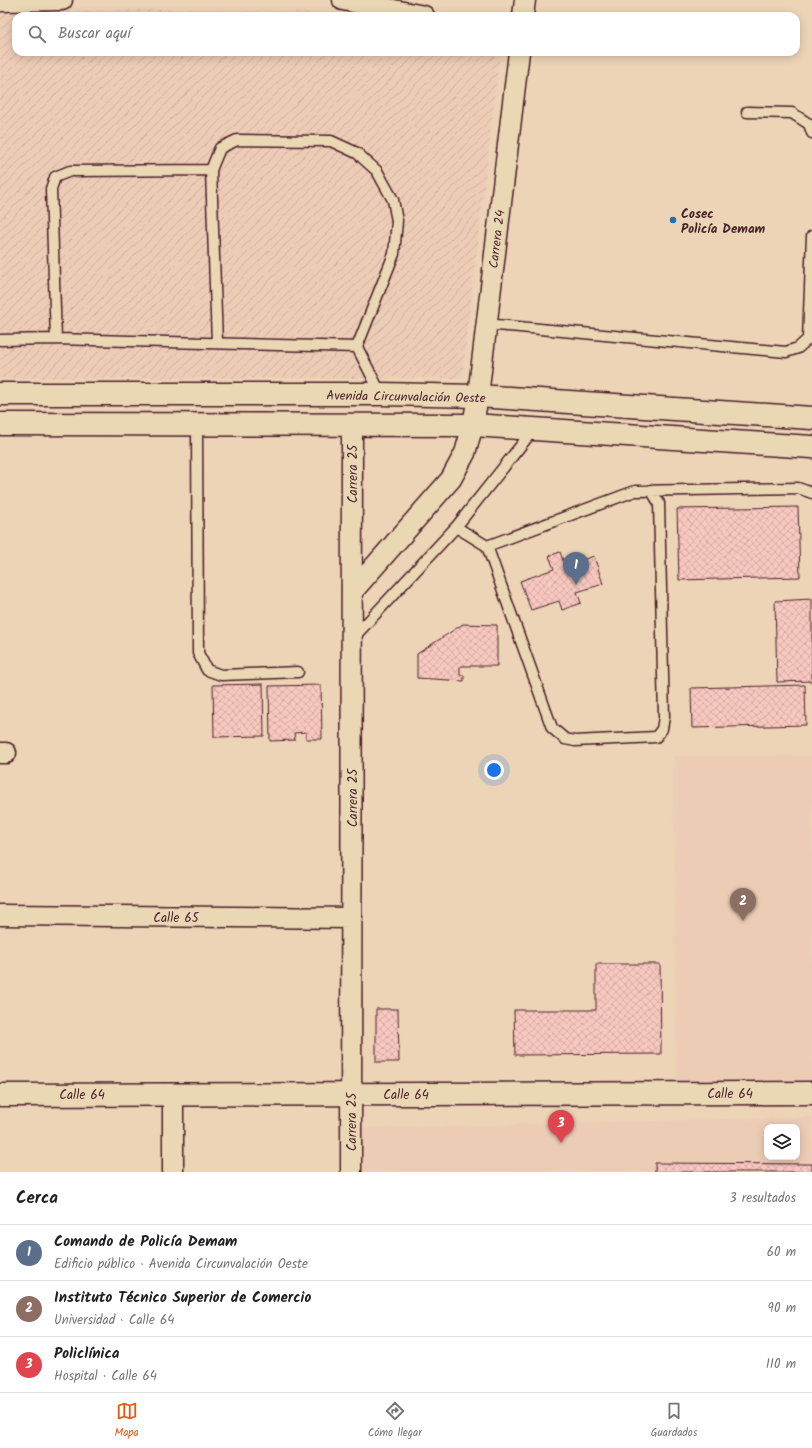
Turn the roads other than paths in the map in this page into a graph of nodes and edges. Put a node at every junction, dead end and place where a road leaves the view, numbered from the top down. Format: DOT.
graph roads {
  1 [pos="62,0"];
  2 [pos="343,0"];
  3 [pos="525,0"];
  4 [pos="0,1"];
  5 [pos="404,12"];
  6 [pos="524,12"];
  7 [pos="519,56"];
  8 [pos="747,112"];
  9 [pos="812,133"];
  10 [pos="211,170"];
  11 [pos="812,236"];
  12 [pos="486,324"];
  13 [pos="56,339"];
  14 [pos="0,340"];
  15 [pos="217,342"];
  16 [pos="356,347"];
  17 [pos="0,394"];
  18 [pos="381,394"];
  19 [pos="478,396"];
  20 [pos="812,418"];
  21 [pos="0,424"];
  22 [pos="197,424"];
  23 [pos="352,425"];
  24 [pos="473,425"];
  25 [pos="535,429"];
  26 [pos="812,447"];
  27 [pos="651,490"];
  28 [pos="812,493"];
  29 [pos="456,526"];
  30 [pos="486,546"];
  31 [pos="352,592"];
  32 [pos="352,639"];
  33 [pos="298,672"];
  34 [pos="0,915"];
  35 [pos="352,918"];
  36 [pos="812,1093"];
  37 [pos="174,1094"];
  38 [pos="350,1094"];
  39 [pos="0,1095"];
  40 [pos="174,1172"];
  41 [pos="351,1172"];
  1 -- 4 [label="street"];
  2 -- 5 [label="street"];
  3 -- 6 [label="street"];
  7 -- 12 [label="street, Carrera 24"];
  8 -- 9 [label="lane"];
  10 -- 13 [label="lane"];
  10 -- 15 [label="lane"];
  10 -- 16 [label="lane"];
  11 -- 12 [label="lane"];
  12 -- 19 [label="street, Carrera 24"];
  13 -- 14 [label="lane"];
  13 -- 15 [label="lane"];
  15 -- 16 [label="lane"];
  16 -- 18 [label="lane"];
  17 -- 18 [label="main road, Avenida Circunvalación Oeste"];
  18 -- 19 [label="main road, Avenida Circunvalación Oeste"];
  19 -- 20 [label="main road, Avenida Circunvalación Oeste"];
  19 -- 24 [label="street, Carrera 24"];
  21 -- 22 [label="main road"];
  22 -- 23 [label="main road"];
  22 -- 33 [label="lane"];
  23 -- 24 [label="main road"];
  23 -- 31 [label="street, Carrera 25"];
  24 -- 25 [label="main road"];
  24 -- 31 [label="street, Carrera 24"];
  25 -- 26 [label="main road"];
  25 -- 29 [label="lane"];
  27 -- 28 [label="lane"];
  27 -- 30 [label="lane"];
  27 -- 30 [label="lane"];
  29 -- 30 [label="lane"];
  29 -- 32 [label="lane"];
  31 -- 32 [label="street, Carrera 25"];
  32 -- 35 [label="street, Carrera 25"];
  34 -- 35 [label="street, Calle 65"];
  35 -- 38 [label="street, Carrera 25"];
  36 -- 38 [label="main road, Calle 64"];
  37 -- 38 [label="main road, Calle 64"];
  37 -- 39 [label="main road, Calle 64"];
  37 -- 40 [label="street"];
  38 -- 41 [label="street, Carrera 25"];
}
